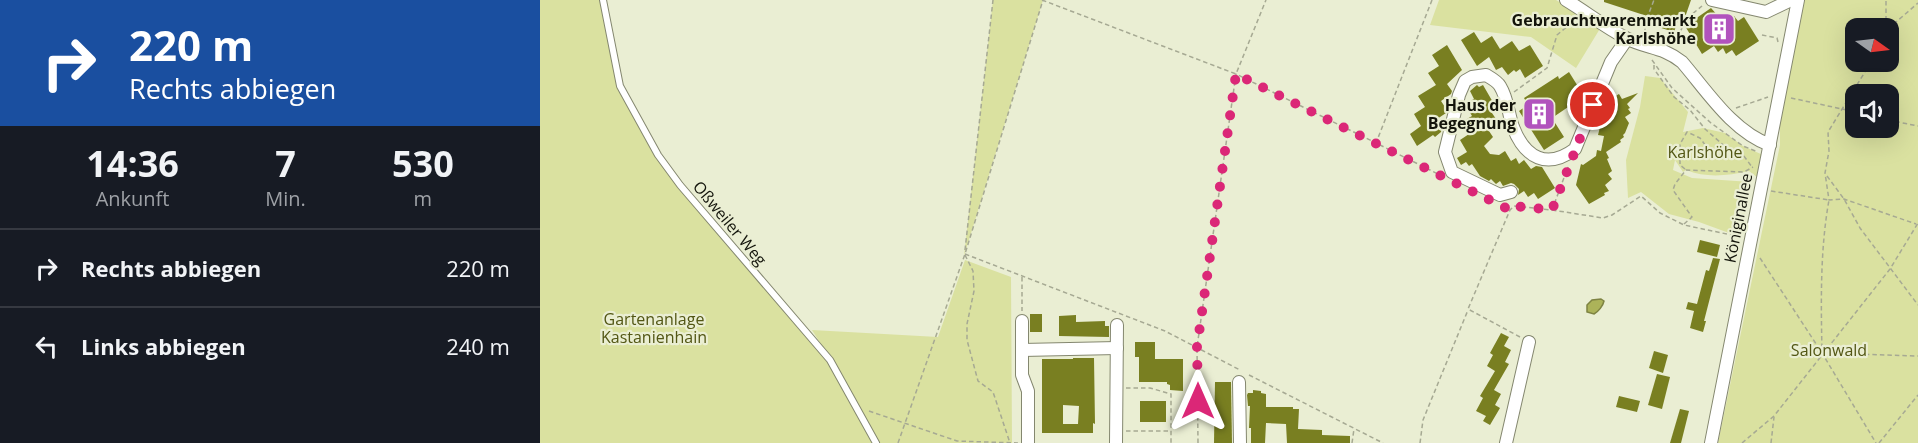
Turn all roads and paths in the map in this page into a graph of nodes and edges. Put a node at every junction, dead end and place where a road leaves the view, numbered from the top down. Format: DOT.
graph roads {
  1 [pos="603,0"];
  2 [pos="993,0"];
  3 [pos="1042,0"];
  4 [pos="1266,0"];
  5 [pos="1432,0"];
  6 [pos="1566,0"];
  7 [pos="1654,0"];
  8 [pos="1791,0"];
  9 [pos="1798,0"];
  10 [pos="1886,0"];
  11 [pos="1707,3"];
  12 [pos="1918,3"];
  13 [pos="1583,11"];
  14 [pos="1887,18"];
  15 [pos="1899,19"];
  16 [pos="1762,35"];
  17 [pos="1627,39"];
  18 [pos="1649,46"];
  19 [pos="1780,48"];
  20 [pos="1663,49"];
  21 [pos="1654,63"];
  22 [pos="1865,72"];
  23 [pos="1236,74"];
  24 [pos="1779,96"];
  25 [pos="1506,97"];
  26 [pos="1841,109"];
  27 [pos="1723,110"];
  28 [pos="1845,110"];
  29 [pos="1899,122"];
  30 [pos="1918,126"];
  31 [pos="1376,143"];
  32 [pos="1575,148"];
  33 [pos="1730,151"];
  34 [pos="1768,154"];
  35 [pos="1752,167"];
  36 [pos="1686,170"];
  37 [pos="1825,173"];
  38 [pos="1448,179"];
  39 [pos="1771,191"];
  40 [pos="1510,192"];
  41 [pos="1844,199"];
  42 [pos="1829,200"];
  43 [pos="1500,205"];
  44 [pos="1510,210"];
  45 [pos="1552,210"];
  46 [pos="1918,224"];
  47 [pos="1684,225"];
  48 [pos="1750,244"];
  49 [pos="965,254"];
  50 [pos="1890,269"];
  51 [pos="1022,276"];
  52 [pos="1917,301"];
  53 [pos="1918,305"];
  54 [pos="1468,309"];
  55 [pos="1022,321"];
  56 [pos="1117,325"];
  57 [pos="1529,342"];
  58 [pos="1197,347"];
  59 [pos="1117,348"];
  60 [pos="1022,350"];
  61 [pos="1822,353"];
  62 [pos="1918,356"];
  63 [pos="1239,382"];
  64 [pos="1117,388"];
  65 [pos="1918,396"];
  66 [pos="856,407"];
  67 [pos="1774,416"];
  68 [pos="905,423"];
  69 [pos="1354,428"];
  70 [pos="1171,431"];
  71 [pos="1130,432"];
  72 [pos="876,443"];
  73 [pos="898,443"];
  74 [pos="1010,443"];
  75 [pos="1028,443"];
  76 [pos="1116,443"];
  77 [pos="1171,443"];
  78 [pos="1197,443"];
  79 [pos="1240,443"];
  80 [pos="1352,443"];
  81 [pos="1383,443"];
  82 [pos="1420,443"];
  83 [pos="1506,443"];
  84 [pos="1711,443"];
  85 [pos="1742,443"];
  86 [pos="1771,443"];
  87 [pos="1877,443"];
  1 -- 66 [label="lane, Oßweiler Weg"];
  2 -- 49 [label="path"];
  3 -- 23 [label="path"];
  3 -- 49 [label="path"];
  4 -- 23 [label="path"];
  5 -- 31 [label="path"];
  6 -- 13 [label="street"];
  7 -- 18 [label="path"];
  8 -- 11 [label="street"];
  9 -- 24 [label="street, Königinallee"];
  10 -- 14 [label="path"];
  11 -- 20 [label="path"];
  12 -- 15 [label="path"];
  13 -- 17 [label="street"];
  13 -- 25 [label="path"];
  16 -- 19 [label="path"];
  17 -- 18 [label="street"];
  17 -- 32 [label="street"];
  18 -- 20 [label="street"];
  18 -- 21 [label="path"];
  20 -- 27 [label="street"];
  21 -- 33 [label="path"];
  21 -- 34 [label="path"];
  22 -- 26 [label="path"];
  23 -- 31 [label="path"];
  23 -- 58 [label="path"];
  24 -- 26 [label="path"];
  24 -- 27 [label="path"];
  24 -- 34 [label="street, Königinallee"];
  25 -- 32 [label="street"];
  25 -- 40 [label="street"];
  26 -- 28 [label="path"];
  26 -- 37 [label="path"];
  27 -- 34 [label="street"];
  29 -- 30 [label="path"];
  31 -- 38 [label="path"];
  32 -- 45 [label="path"];
  33 -- 35 [label="path"];
  33 -- 36 [label="path"];
  34 -- 35 [label="path"];
  34 -- 48 [label="street, Königinallee"];
  35 -- 36 [label="path"];
  36 -- 47 [label="path"];
  37 -- 41 [label="path"];
  37 -- 42 [label="path"];
  39 -- 42 [label="path"];
  41 -- 42 [label="path"];
  41 -- 46 [label="path"];
  41 -- 50 [label="path"];
  42 -- 61 [label="path"];
  43 -- 44 [label="path"];
  44 -- 45 [label="path"];
  44 -- 54 [label="path"];
  45 -- 47 [label="path"];
  46 -- 50 [label="path"];
  47 -- 48 [label="path"];
  48 -- 61 [label="path"];
  48 -- 84 [label="street, Königinallee"];
  49 -- 51 [label="path"];
  49 -- 68 [label="path"];
  49 -- 74 [label="path"];
  50 -- 52 [label="path"];
  50 -- 61 [label="path"];
  51 -- 55 [label="path"];
  51 -- 58 [label="path"];
  52 -- 53 [label="path"];
  54 -- 57 [label="path"];
  54 -- 82 [label="path"];
  55 -- 60 [label="street"];
  56 -- 59 [label="street"];
  57 -- 83 [label="street"];
  58 -- 69 [label="path"];
  58 -- 78 [label="path"];
  59 -- 60 [label="street"];
  59 -- 64 [label="street"];
  60 -- 75 [label="street"];
  61 -- 62 [label="path"];
  61 -- 67 [label="path"];
  61 -- 87 [label="path"];
  63 -- 79 [label="street"];
  64 -- 70 [label="path"];
  64 -- 76 [label="street"];
  65 -- 87 [label="path"];
  66 -- 68 [label="path"];
  66 -- 72 [label="lane, Oßweiler Weg"];
  67 -- 85 [label="path"];
  67 -- 86 [label="path"];
  68 -- 73 [label="path"];
  68 -- 74 [label="path"];
  69 -- 80 [label="path"];
  69 -- 81 [label="path"];
  70 -- 71 [label="path"];
  70 -- 77 [label="path"];
}
